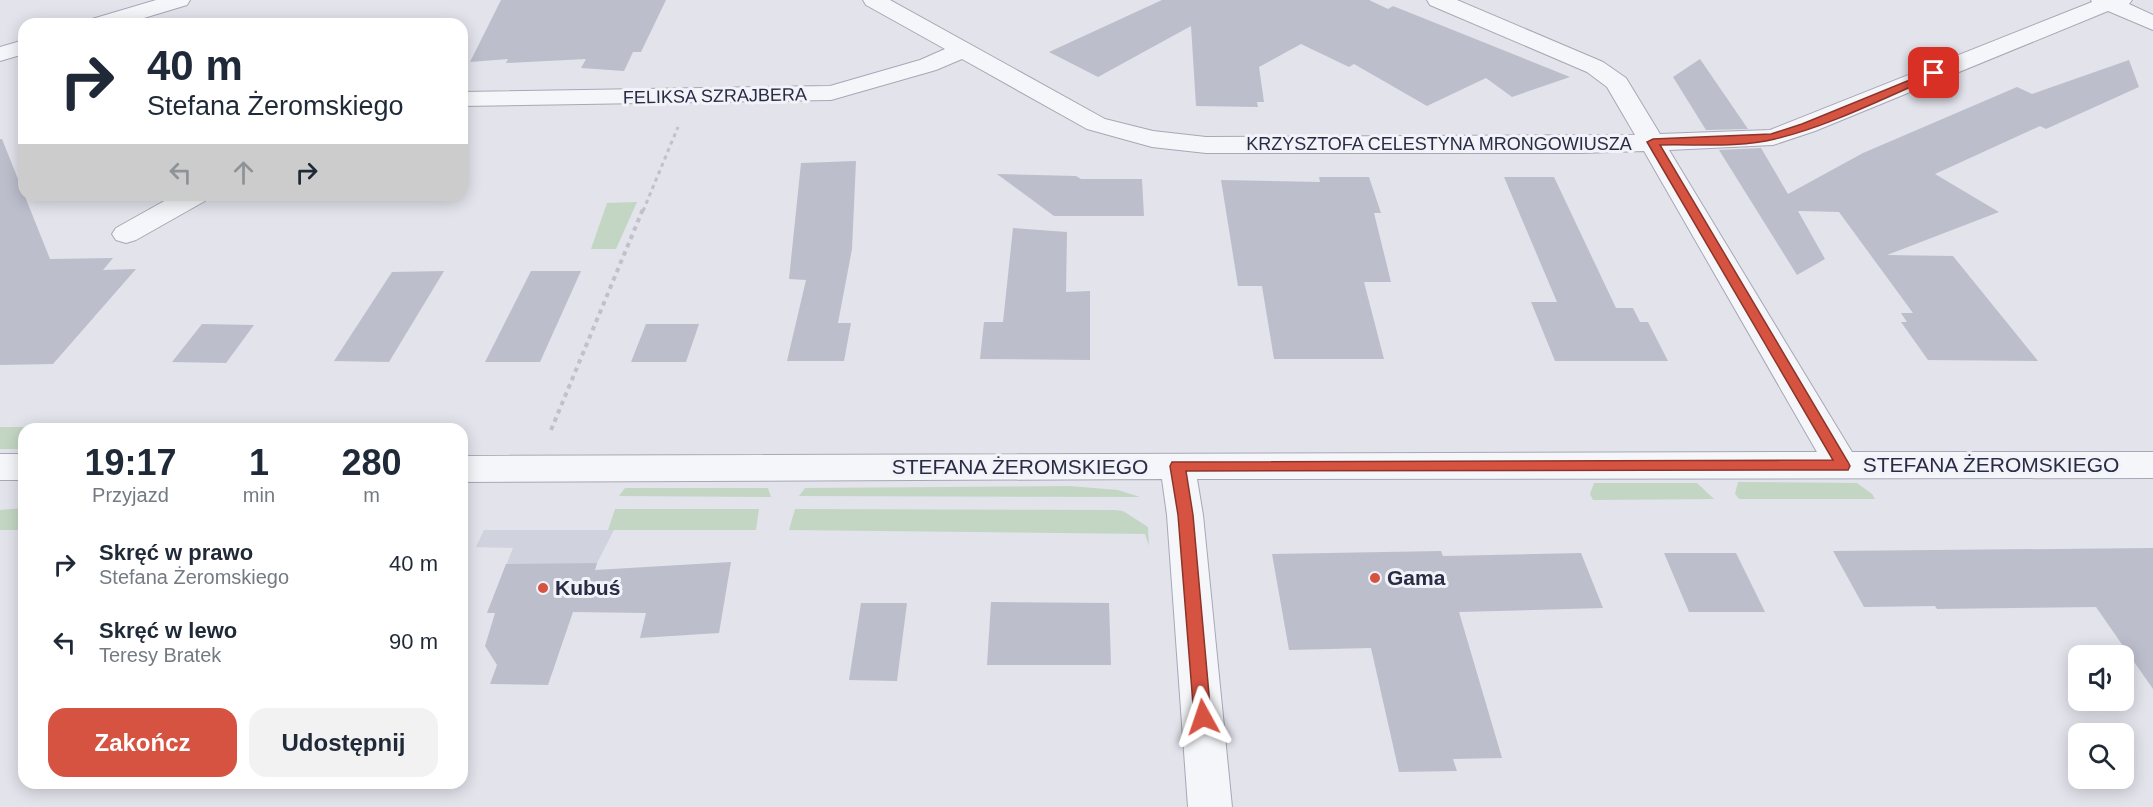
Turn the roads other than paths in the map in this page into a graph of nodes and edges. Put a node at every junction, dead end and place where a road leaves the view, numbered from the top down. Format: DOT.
graph roads {
  1 [pos="179,0"];
  2 [pos="874,0"];
  3 [pos="1438,0"];
  4 [pos="2111,1"];
  5 [pos="120,18"];
  6 [pos="2153,22"];
  7 [pos="18,49"];
  8 [pos="962,50"];
  9 [pos="0,54"];
  10 [pos="468,99"];
  11 [pos="1653,142"];
  12 [pos="184,201"];
  13 [pos="126,234"];
  14 [pos="2153,465"];
  15 [pos="1178,466"];
  16 [pos="1843,466"];
  17 [pos="0,467"];
  18 [pos="18,467"];
  19 [pos="468,469"];
  20 [pos="1210,807"];
  1 -- 5 [label="street"];
  2 -- 8 [label="street, KRZYSZTOFA CELESTYNA MRONGOWIUSZA"];
  3 -- 11 [label="street"];
  4 -- 6 [label="street"];
  4 -- 11 [label="street, KRZYSZTOFA CELESTYNA MRONGOWIUSZA"];
  7 -- 9 [label="street"];
  8 -- 10 [label="street, FELIKSA SZRAJBERA"];
  8 -- 11 [label="street, KRZYSZTOFA CELESTYNA MRONGOWIUSZA"];
  11 -- 16 [label="street"];
  12 -- 13 [label="street"];
  14 -- 16 [label="street, STEFANA ŻEROMSKIEGO"];
  15 -- 16 [label="street, STEFANA ŻEROMSKIEGO"];
  15 -- 19 [label="street, STEFANA ŻEROMSKIEGO"];
  15 -- 20 [label="street"];
  17 -- 18 [label="street"];
}
